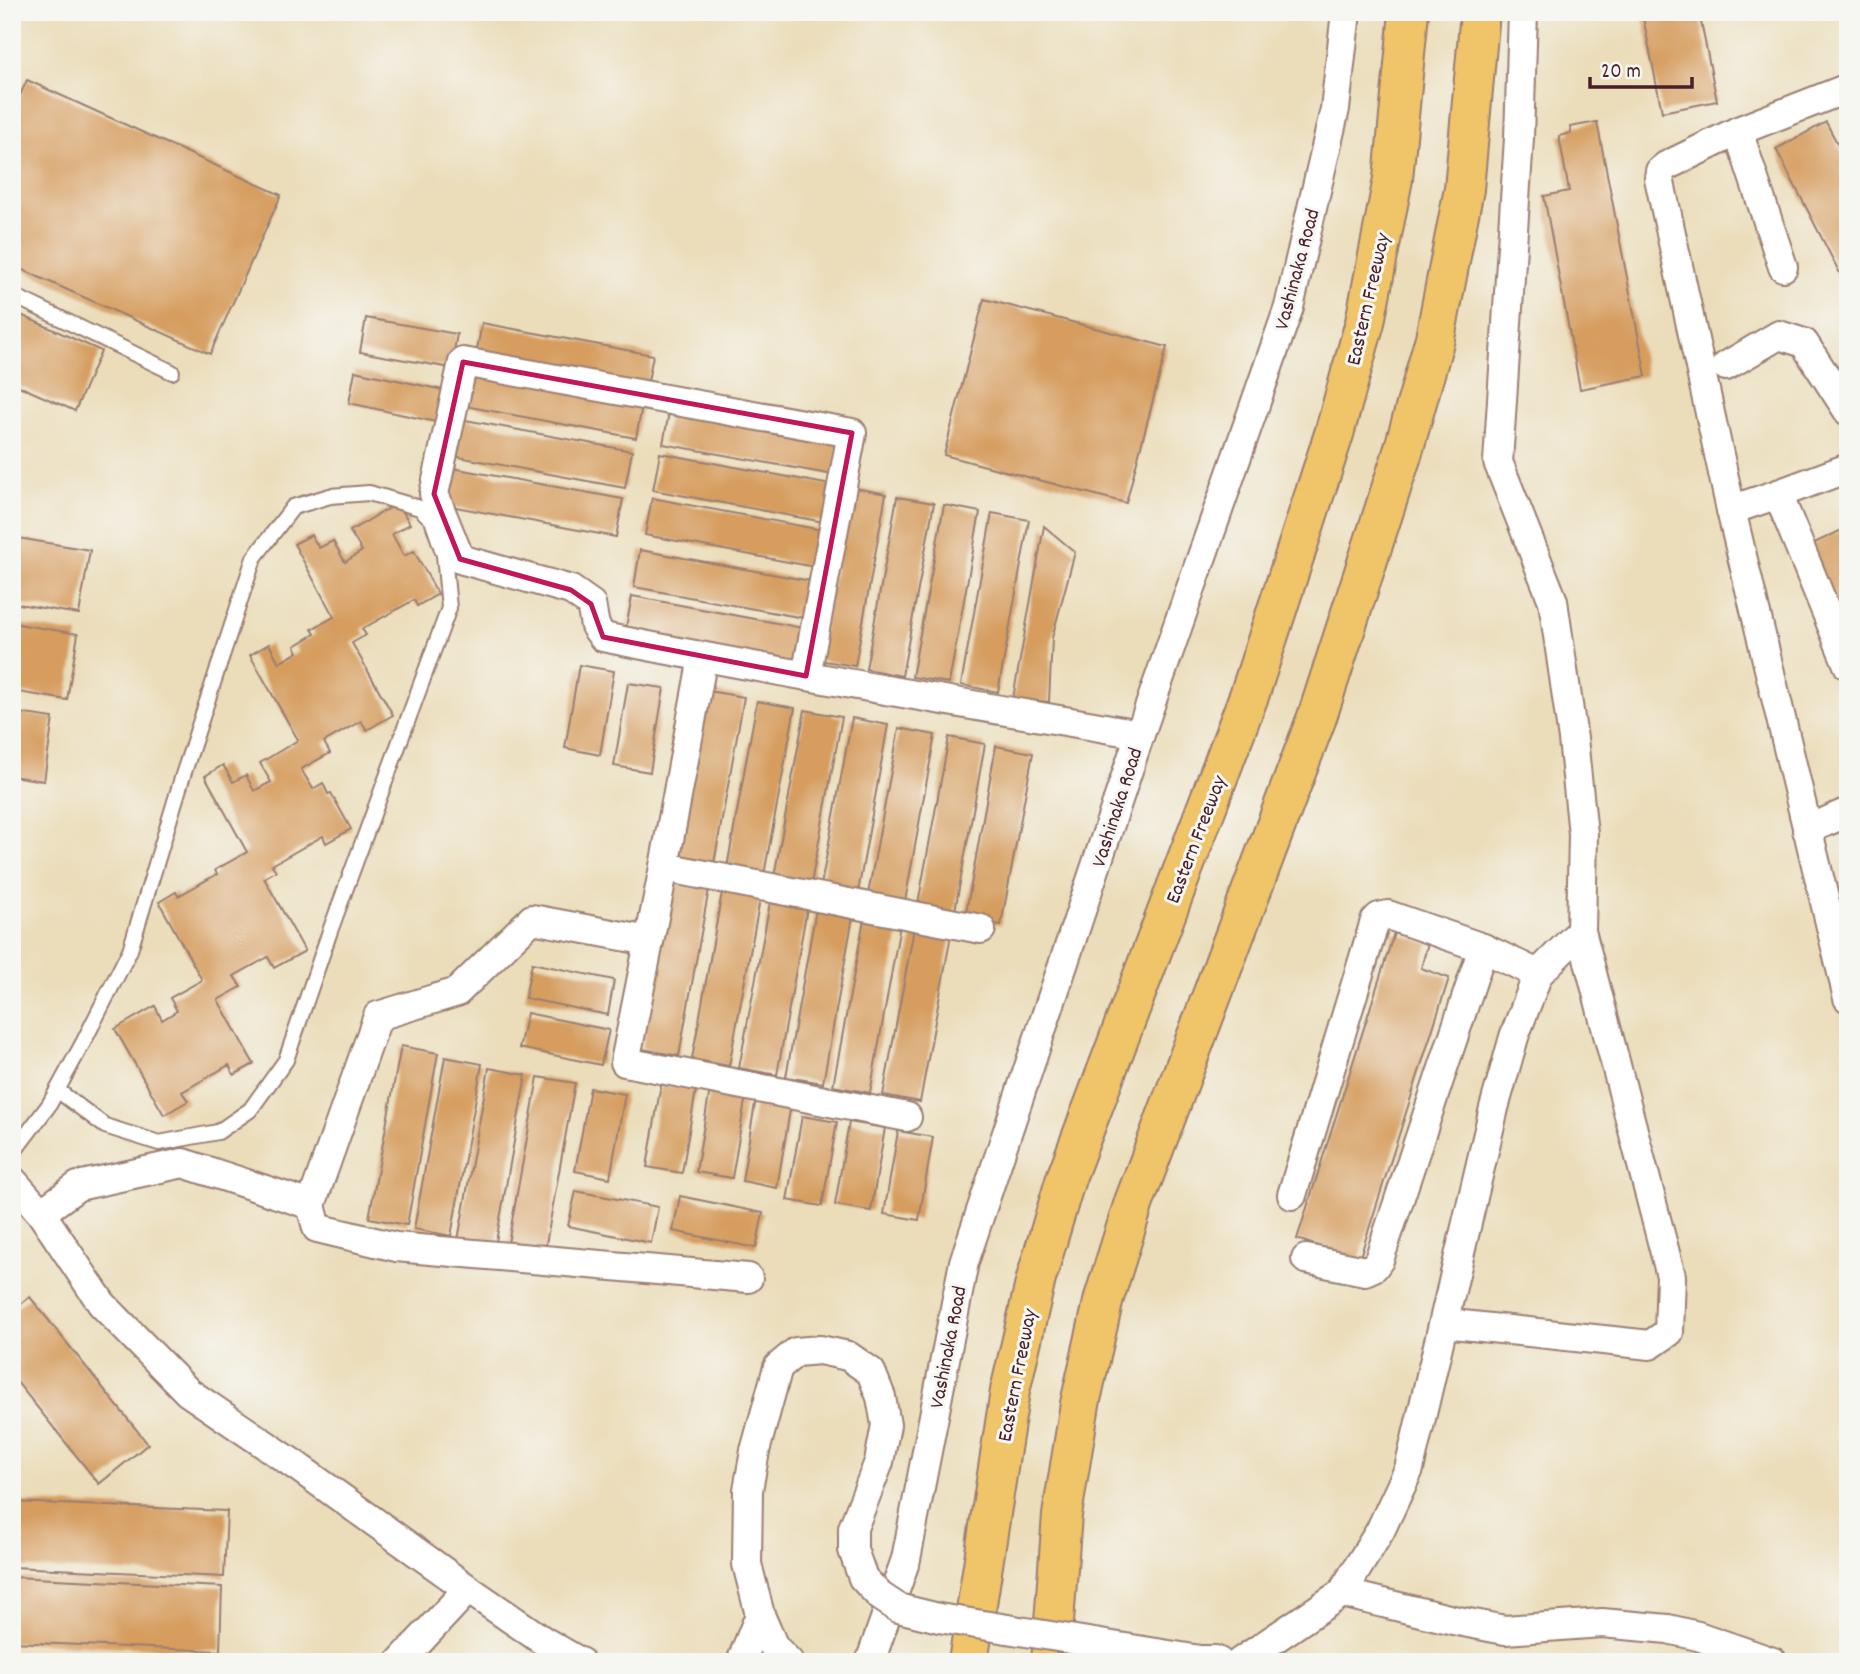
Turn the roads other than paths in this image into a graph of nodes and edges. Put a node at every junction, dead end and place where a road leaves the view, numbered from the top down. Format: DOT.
graph roads {
  1 [pos="1346,12"];
  2 [pos="1409,12"];
  3 [pos="1480,12"];
  4 [pos="1523,12"];
  5 [pos="1848,88"];
  6 [pos="1738,131"];
  7 [pos="1783,267"];
  8 [pos="12,295"];
  9 [pos="1726,366"];
  10 [pos="172,372"];
  11 [pos="1848,411"];
  12 [pos="1848,468"];
  13 [pos="1778,494"];
  14 [pos="1731,510"];
  15 [pos="703,657"];
  16 [pos="1848,665"];
  17 [pos="806,676"];
  18 [pos="1140,734"];
  19 [pos="1848,812"];
  20 [pos="1807,830"];
  21 [pos="664,867"];
  22 [pos="981,929"];
  23 [pos="1581,931"];
  24 [pos="649,941"];
  25 [pos="1482,948"];
  26 [pos="1843,955"];
  27 [pos="1538,974"];
  28 [pos="1848,998"];
  29 [pos="57,1090"];
  30 [pos="907,1117"];
  31 [pos="12,1154"];
  32 [pos="12,1180"];
  33 [pos="1292,1195"];
  34 [pos="312,1205"];
  35 [pos="41,1213"];
  36 [pos="1306,1259"];
  37 [pos="748,1278"];
  38 [pos="1444,1322"];
  39 [pos="468,1589"];
  40 [pos="1342,1593"];
  41 [pos="760,1615"];
  42 [pos="1210,1661"];
  43 [pos="400,1662"];
  44 [pos="580,1662"];
  45 [pos="741,1662"];
  46 [pos="789,1662"];
  47 [pos="870,1662"];
  48 [pos="968,1662"];
  49 [pos="1051,1662"];
  50 [pos="1240,1662"];
  51 [pos="1773,1662"];
  1 -- 18 [label="street, Vashinaka Road"];
  2 -- 48 [label="highway, Eastern Freeway"];
  3 -- 49 [label="highway"];
  4 -- 23 [label="street"];
  5 -- 6 [label="street"];
  6 -- 7 [label="street"];
  6 -- 14 [label="street"];
  8 -- 10 [label="lane"];
  9 -- 11 [label="street"];
  12 -- 13 [label="street"];
  13 -- 14 [label="street"];
  13 -- 16 [label="street"];
  14 -- 20 [label="street"];
  15 -- 17 [label="street"];
  15 -- 17 [label="street"];
  15 -- 21 [label="street"];
  17 -- 18 [label="street"];
  18 -- 47 [label="street, Vashinaka Road"];
  19 -- 20 [label="street"];
  20 -- 26 [label="street"];
  21 -- 22 [label="street"];
  21 -- 24 [label="street"];
  23 -- 27 [label="street"];
  23 -- 38 [label="street"];
  24 -- 30 [label="street"];
  24 -- 34 [label="street"];
  25 -- 27 [label="street"];
  25 -- 33 [label="street"];
  25 -- 36 [label="street"];
  26 -- 28 [label="street"];
  27 -- 38 [label="street"];
  29 -- 29 [label="lane"];
  29 -- 31 [label="lane"];
  32 -- 35 [label="street"];
  34 -- 35 [label="street"];
  34 -- 37 [label="street"];
  35 -- 39 [label="street"];
  38 -- 40 [label="street"];
  39 -- 43 [label="street"];
  39 -- 44 [label="street"];
  40 -- 50 [label="street"];
  40 -- 51 [label="street"];
  41 -- 42 [label="street, bridge"];
  41 -- 45 [label="street"];
  41 -- 46 [label="street"];
}
